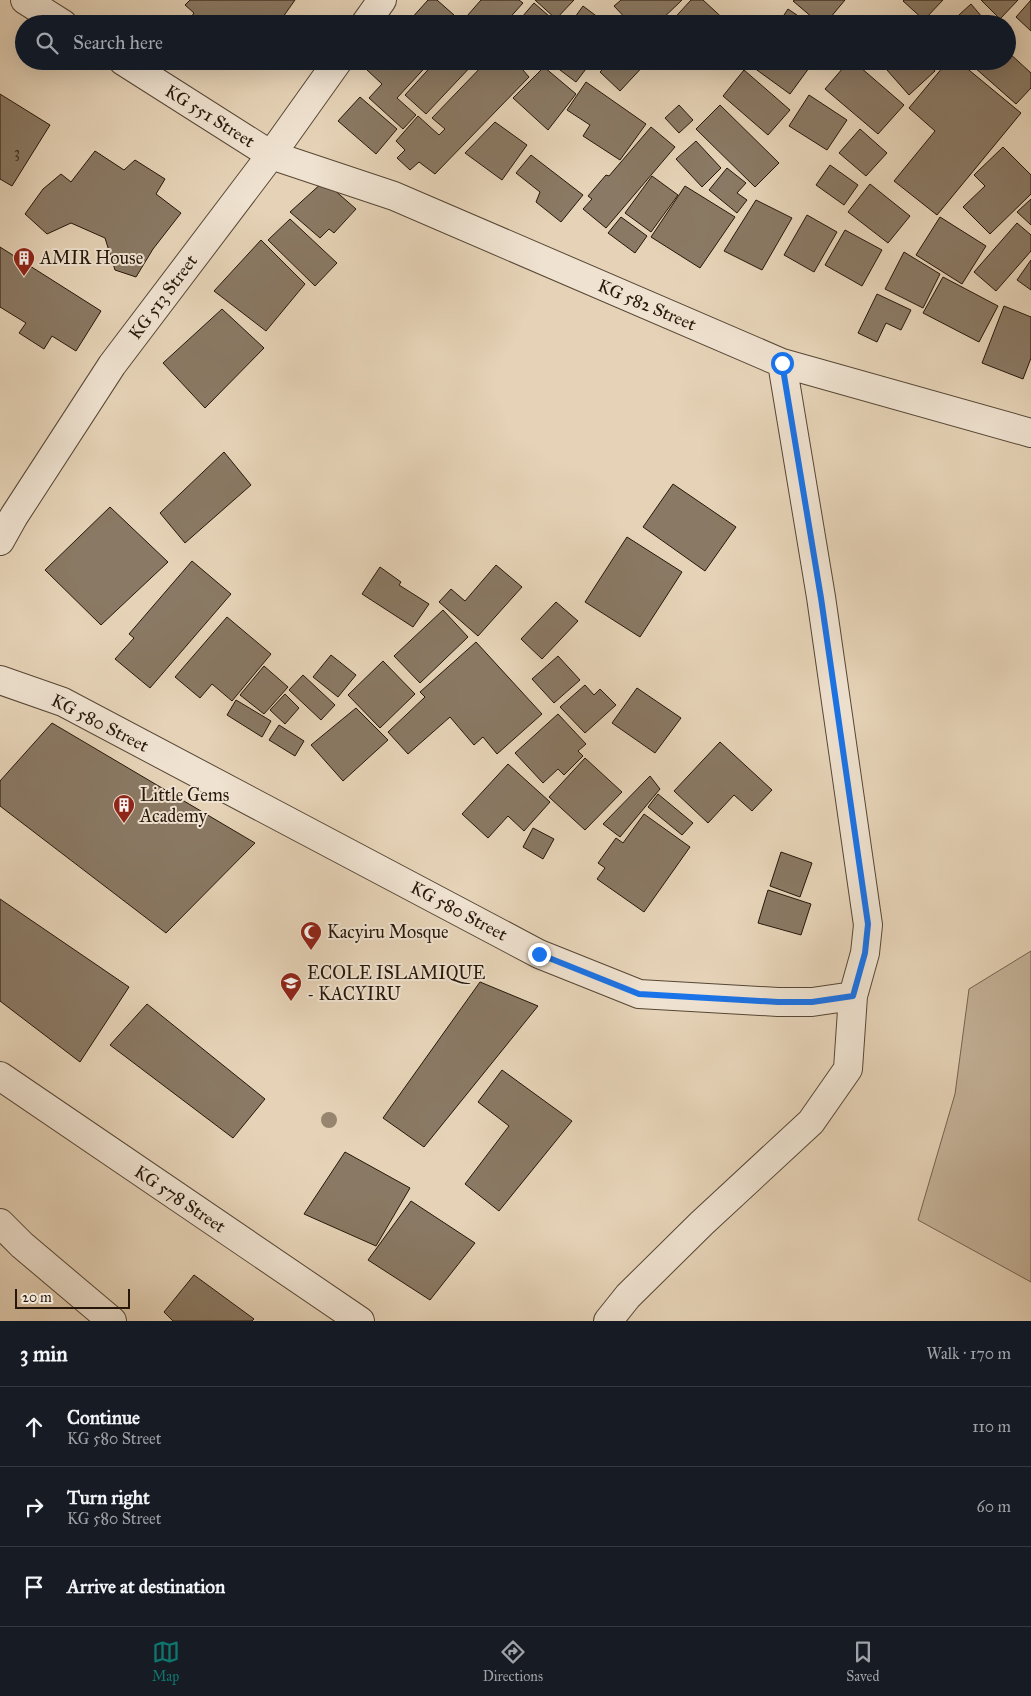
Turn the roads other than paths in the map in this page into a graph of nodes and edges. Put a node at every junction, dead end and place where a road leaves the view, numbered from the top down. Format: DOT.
graph roads {
  1 [pos="25,0"];
  2 [pos="382,0"];
  3 [pos="49,15"];
  4 [pos="371,15"];
  5 [pos="137,70"];
  6 [pos="332,70"];
  7 [pos="271,155"];
  8 [pos="782,363"];
  9 [pos="1031,433"];
  10 [pos="0,541"];
  11 [pos="0,680"];
  12 [pos="853,996"];
  13 [pos="0,1076"];
  14 [pos="0,1223"];
  15 [pos="112,1321"];
  16 [pos="360,1321"];
  17 [pos="608,1321"];
  1 -- 3 [label="street"];
  2 -- 4 [label="street"];
  5 -- 7 [label="street, KG 551 Street"];
  6 -- 7 [label="street, KG 513 Street"];
  7 -- 8 [label="street, KG 582 Street"];
  7 -- 10 [label="street, KG 513 Street"];
  8 -- 9 [label="street, KG 582 Street"];
  8 -- 12 [label="street"];
  11 -- 12 [label="street, KG 580 Street"];
  12 -- 17 [label="street"];
  13 -- 16 [label="street, KG 578 Street"];
  14 -- 15 [label="street"];
}
